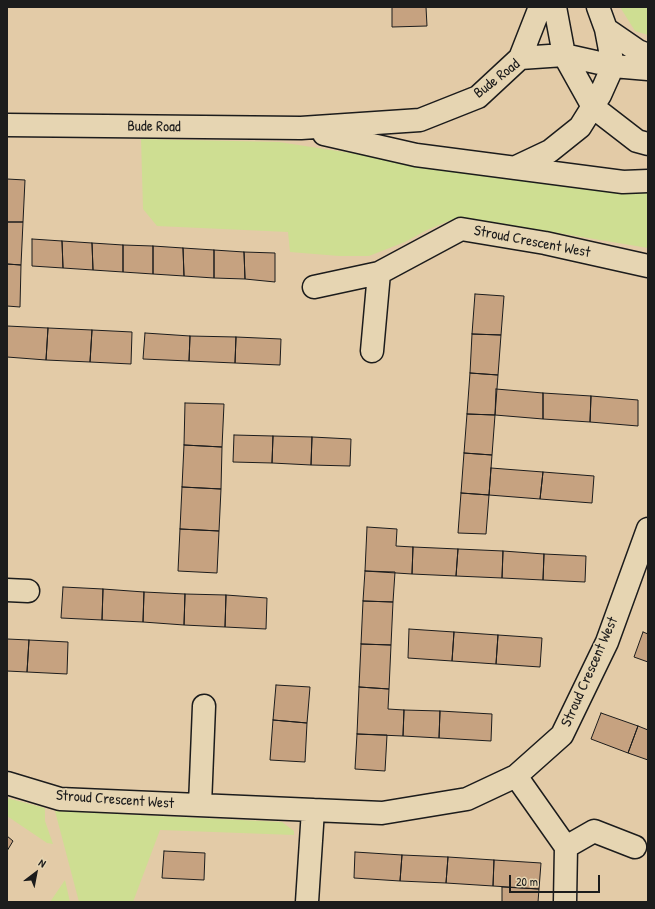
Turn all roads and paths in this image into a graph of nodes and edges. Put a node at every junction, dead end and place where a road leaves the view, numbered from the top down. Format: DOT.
graph roads {
  1 [pos="540,7"];
  2 [pos="554,7"];
  3 [pos="598,7"];
  4 [pos="606,29"];
  5 [pos="564,55"];
  6 [pos="648,55"];
  7 [pos="520,58"];
  8 [pos="613,66"];
  9 [pos="648,69"];
  10 [pos="593,106"];
  11 [pos="7,125"];
  12 [pos="301,128"];
  13 [pos="648,144"];
  14 [pos="514,168"];
  15 [pos="648,182"];
  16 [pos="648,266"];
  17 [pos="379,273"];
  18 [pos="314,286"];
  19 [pos="372,351"];
  20 [pos="648,529"];
  21 [pos="644,553"];
  22 [pos="204,706"];
  23 [pos="516,776"];
  24 [pos="7,783"];
  25 [pos="200,805"];
  26 [pos="313,810"];
  27 [pos="566,847"];
  28 [pos="635,847"];
  29 [pos="307,902"];
  30 [pos="565,902"];
  1 -- 7 [label="street"];
  2 -- 5 [label="street"];
  3 -- 4 [label="street"];
  4 -- 6 [label="street"];
  4 -- 8 [label="street"];
  5 -- 7 [label="street, Bude Road"];
  5 -- 8 [label="street, Bude Road"];
  5 -- 10 [label="street"];
  7 -- 12 [label="street, Bude Road"];
  8 -- 9 [label="street, Bude Road"];
  8 -- 10 [label="street"];
  10 -- 13 [label="street"];
  10 -- 14 [label="street"];
  11 -- 12 [label="street, Bude Road"];
  12 -- 14 [label="street, Bude Road"];
  14 -- 15 [label="street, Bude Road"];
  16 -- 17 [label="street, Stroud Crescent West"];
  17 -- 18 [label="street, Stroud Crescent West"];
  17 -- 19 [label="street"];
  20 -- 21 [label="street, Stroud Crescent West"];
  21 -- 23 [label="street, Stroud Crescent West"];
  22 -- 25 [label="street"];
  23 -- 26 [label="street, Stroud Crescent West"];
  23 -- 27 [label="street"];
  24 -- 25 [label="street, Stroud Crescent West"];
  25 -- 26 [label="street, Stroud Crescent West"];
  26 -- 29 [label="street"];
  27 -- 28 [label="street"];
  27 -- 30 [label="street"];
}
